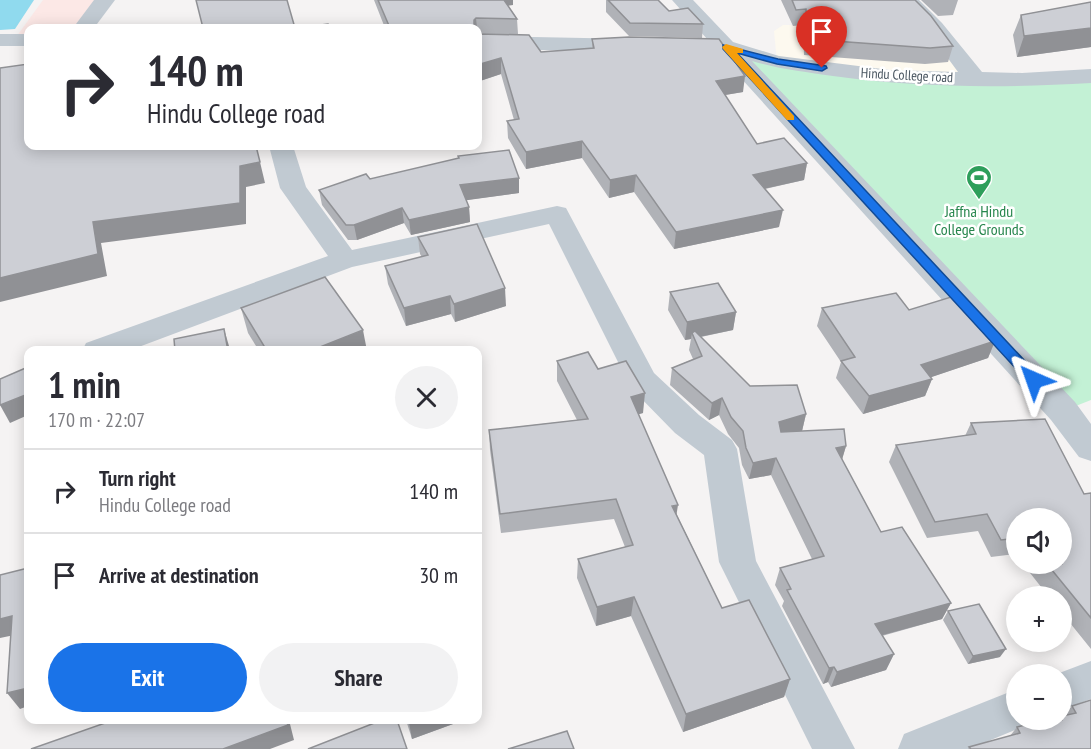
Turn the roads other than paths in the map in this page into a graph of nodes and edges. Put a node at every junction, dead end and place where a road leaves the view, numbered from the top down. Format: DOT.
graph roads {
  1 [pos="105,0"];
  2 [pos="681,0"];
  3 [pos="907,0"];
  4 [pos="86,24"];
  5 [pos="0,40"];
  6 [pos="24,40"];
  7 [pos="482,42"];
  8 [pos="726,47"];
  9 [pos="1091,76"];
  10 [pos="975,79"];
  11 [pos="282,150"];
  12 [pos="345,260"];
  13 [pos="111,346"];
  14 [pos="1091,448"];
  15 [pos="1091,680"];
  16 [pos="1072,687"];
  17 [pos="1006,714"];
  18 [pos="834,749"];
  19 [pos="919,749"];
  1 -- 4 [label="street"];
  2 -- 8 [label="street"];
  3 -- 10 [label="street"];
  5 -- 6 [label="street"];
  7 -- 8 [label="street"];
  8 -- 10 [label="street, Hindu College road"];
  8 -- 14 [label="street"];
  9 -- 10 [label="street, Hindu College road"];
  11 -- 12 [label="street"];
  12 -- 13 [label="street"];
  12 -- 18 [label="street"];
  15 -- 16 [label="street"];
  17 -- 19 [label="street"];
}
